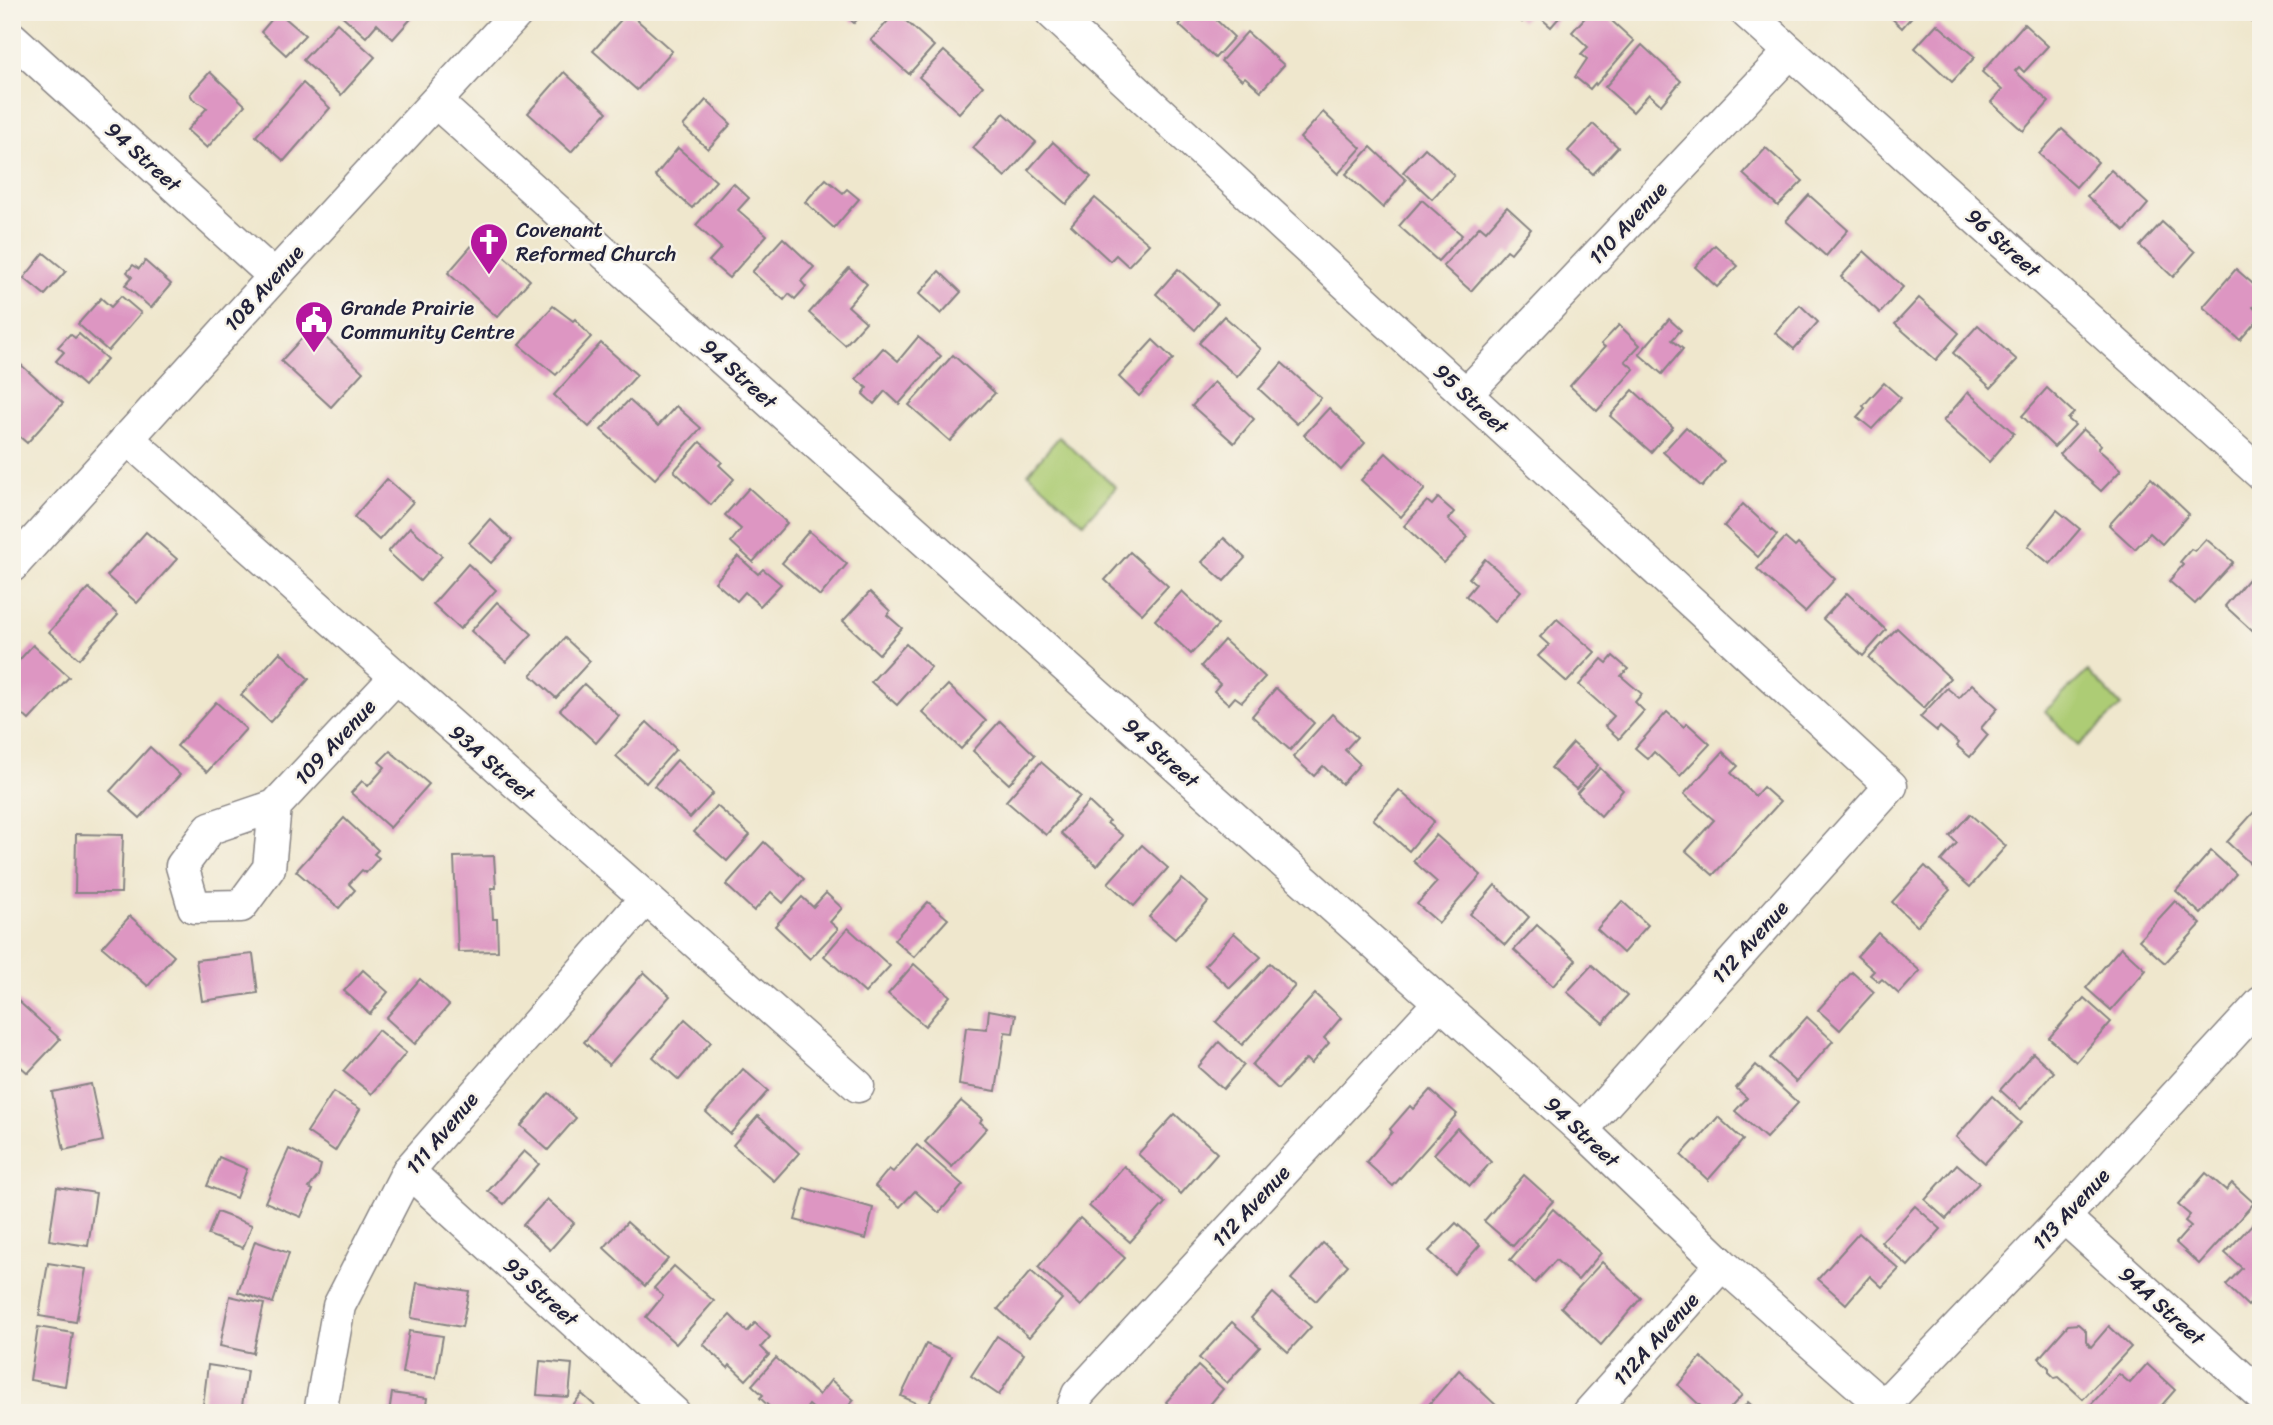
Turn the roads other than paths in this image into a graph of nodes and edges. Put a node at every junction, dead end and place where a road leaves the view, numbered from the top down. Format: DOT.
graph roads {
  1 [pos="518,12"];
  2 [pos="1051,12"];
  3 [pos="1746,12"];
  4 [pos="12,38"];
  5 [pos="1790,52"];
  6 [pos="436,102"];
  7 [pos="274,276"];
  8 [pos="1466,394"];
  9 [pos="127,438"];
  10 [pos="2261,474"];
  11 [pos="12,566"];
  12 [pos="395,678"];
  13 [pos="1891,786"];
  14 [pos="275,806"];
  15 [pos="646,898"];
  16 [pos="1438,1003"];
  17 [pos="2261,1003"];
  18 [pos="858,1086"];
  19 [pos="1582,1130"];
  20 [pos="408,1171"];
  21 [pos="2064,1217"];
  22 [pos="1722,1264"];
  23 [pos="2261,1395"];
  24 [pos="1885,1409"];
  25 [pos="320,1413"];
  26 [pos="674,1413"];
  27 [pos="1071,1413"];
  28 [pos="1589,1413"];
  1 -- 6 [label="street, 108 Avenue"];
  2 -- 8 [label="street, 95 Street"];
  3 -- 5 [label="street, 96 Street"];
  4 -- 7 [label="street, 94 Street"];
  5 -- 8 [label="street, 110 Avenue"];
  5 -- 10 [label="street, 96 Street"];
  6 -- 7 [label="street, 108 Avenue"];
  6 -- 16 [label="street, 94 Street"];
  7 -- 9 [label="street, 108 Avenue"];
  8 -- 13 [label="street, 95 Street"];
  9 -- 11 [label="street, 108 Avenue"];
  9 -- 12 [label="street, 93A Street"];
  12 -- 14 [label="street, 109 Avenue"];
  12 -- 15 [label="street, 93A Street"];
  13 -- 19 [label="street, 112 Avenue"];
  15 -- 18 [label="street, 93A Street"];
  15 -- 20 [label="street, 111 Avenue"];
  16 -- 19 [label="street, 94 Street"];
  16 -- 27 [label="street, 112 Avenue"];
  17 -- 21 [label="street, 113 Avenue"];
  19 -- 22 [label="street, 94 Street"];
  20 -- 25 [label="street, 111 Avenue"];
  20 -- 26 [label="street, 93 Street"];
  21 -- 23 [label="street, 94A Street"];
  21 -- 24 [label="street, 113 Avenue"];
  22 -- 24 [label="street, 94 Street"];
  22 -- 28 [label="street, 112A Avenue"];
}
